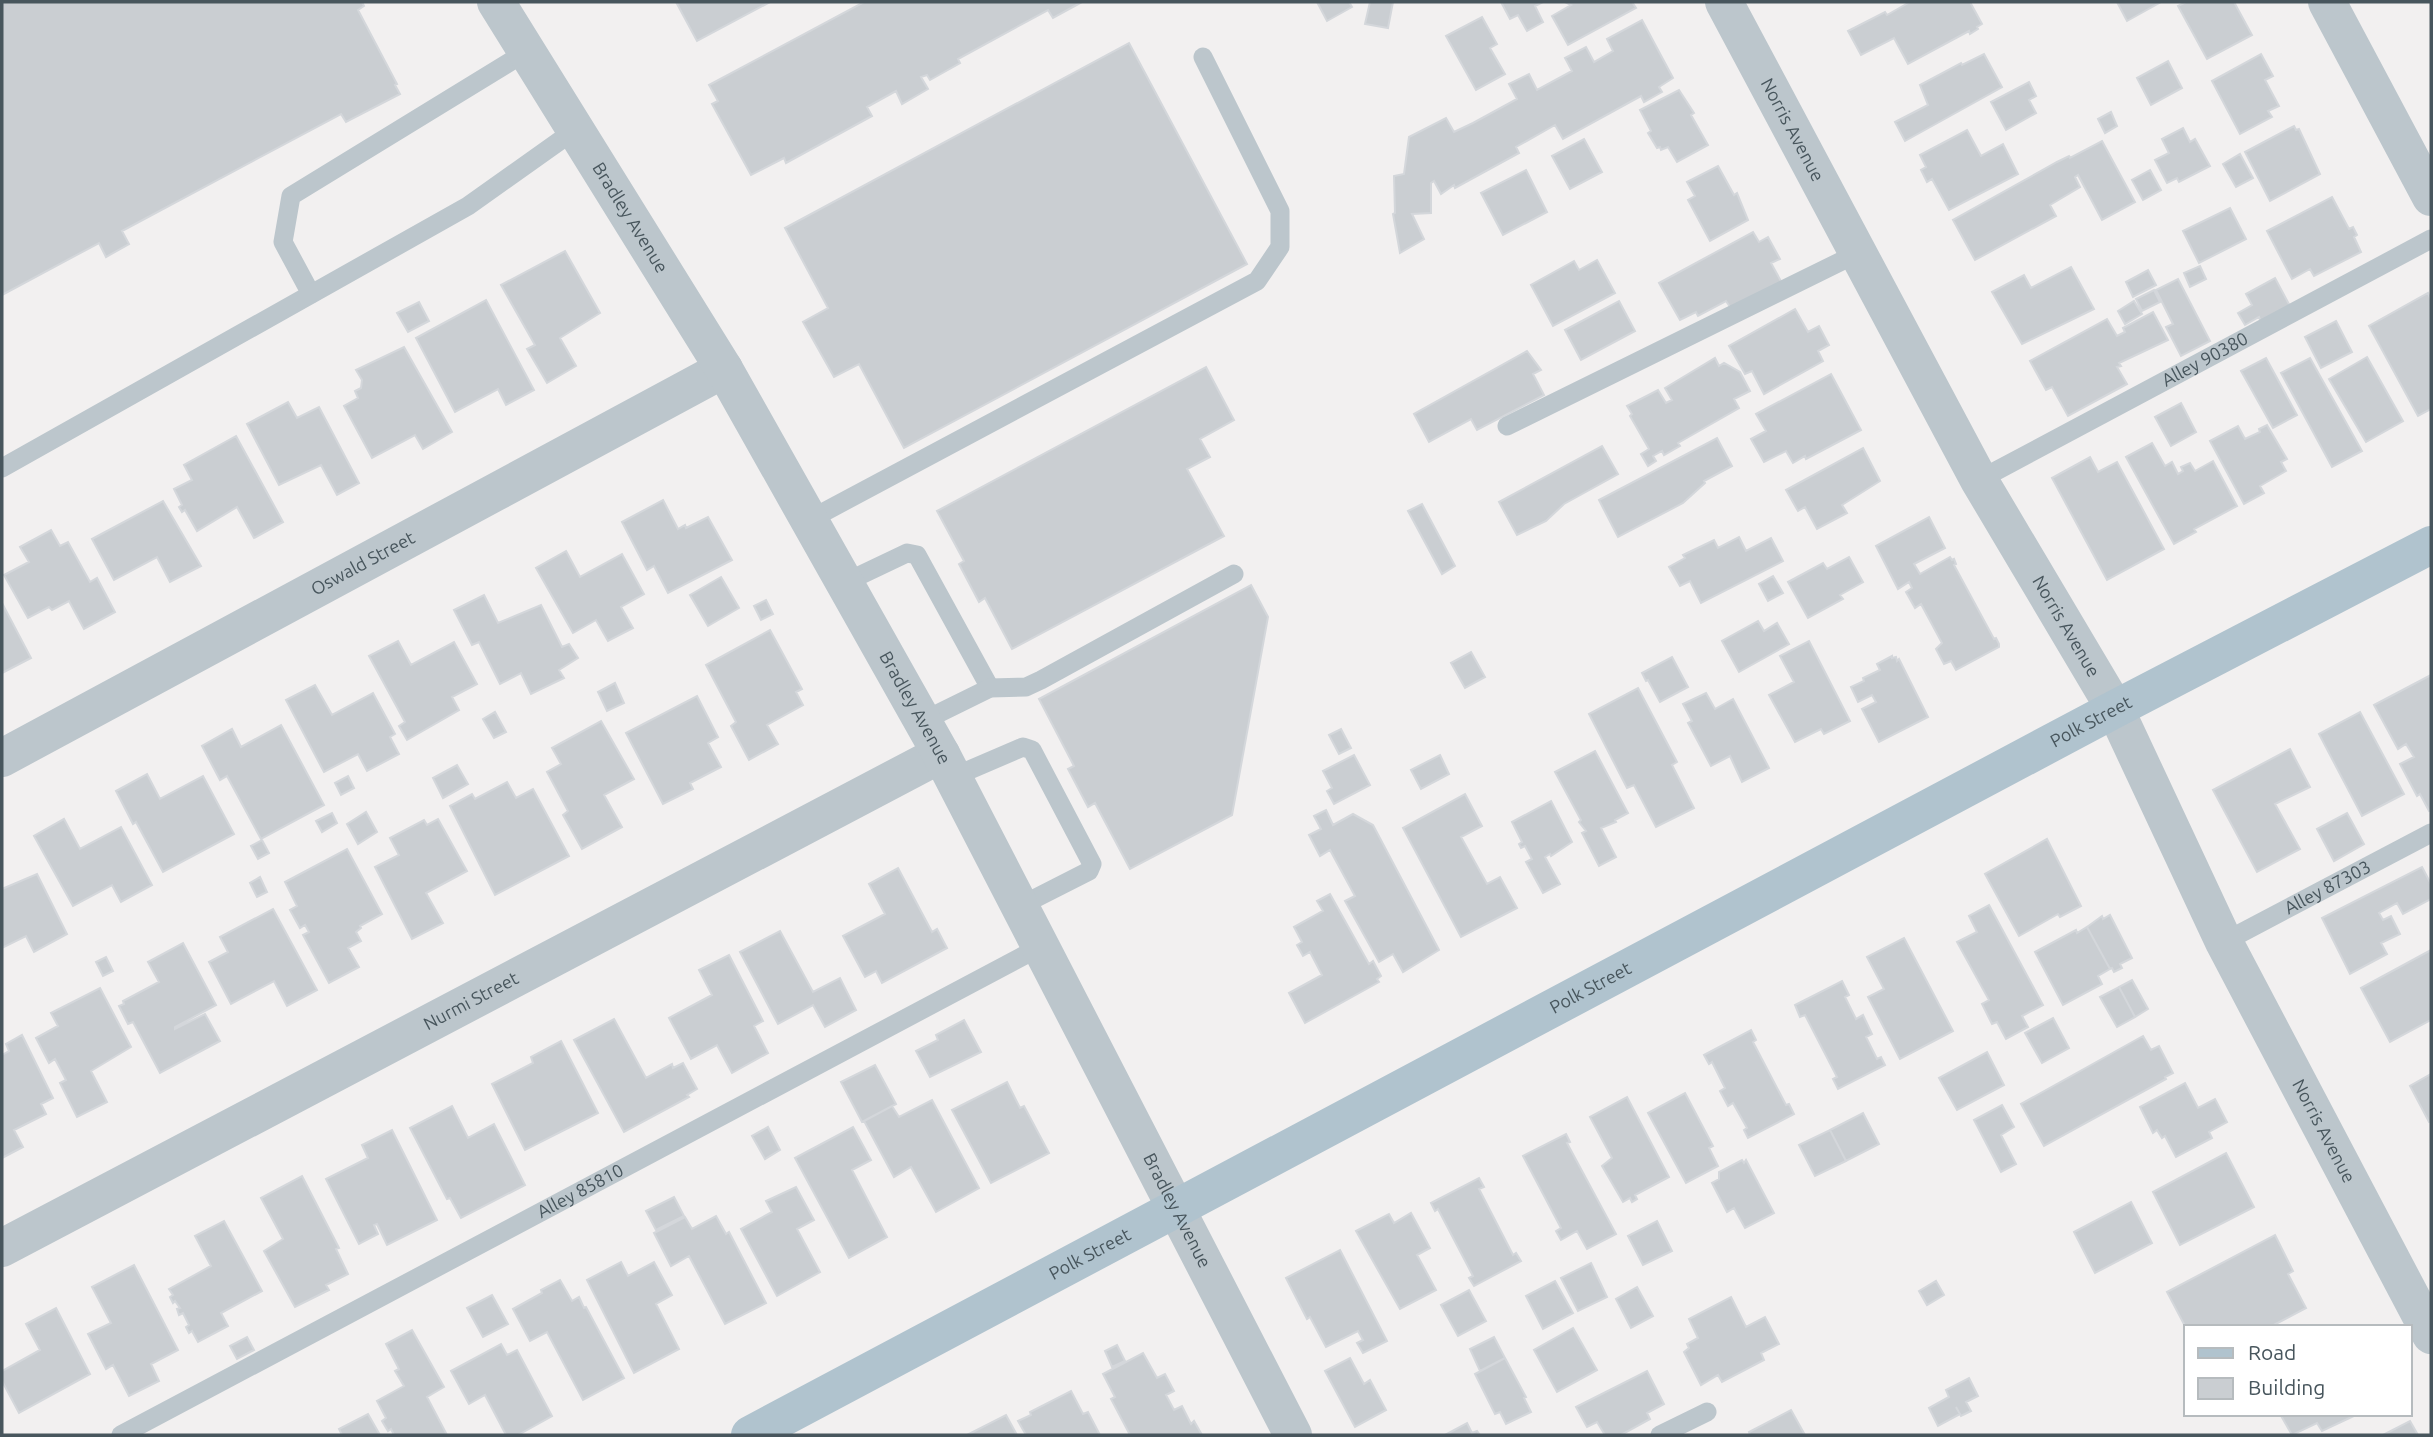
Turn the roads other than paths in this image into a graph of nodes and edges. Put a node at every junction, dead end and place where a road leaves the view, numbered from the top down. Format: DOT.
graph roads {
  1 [pos="496,2"];
  2 [pos="1724,2"];
  3 [pos="2327,2"];
  4 [pos="526,52"];
  5 [pos="1203,58"];
  6 [pos="575,131"];
  7 [pos="2431,197"];
  8 [pos="2431,239"];
  9 [pos="1858,253"];
  10 [pos="311,294"];
  11 [pos="724,369"];
  12 [pos="1507,426"];
  13 [pos="2,468"];
  14 [pos="1979,480"];
  15 [pos="809,520"];
  16 [pos="2431,545"];
  17 [pos="1234,574"];
  18 [pos="845,583"];
  19 [pos="990,688"];
  20 [pos="2115,709"];
  21 [pos="923,721"];
  22 [pos="2,758"];
  23 [pos="947,765"];
  24 [pos="2431,833"];
  25 [pos="1020,906"];
  26 [pos="2224,943"];
  27 [pos="1041,947"];
  28 [pos="1176,1208"];
  29 [pos="2,1248"];
  30 [pos="2431,1335"];
  31 [pos="1707,1412"];
  32 [pos="121,1435"];
  33 [pos="750,1435"];
  34 [pos="1293,1435"];
  35 [pos="1660,1435"];
  1 -- 4 [label="street, Bradley Avenue"];
  2 -- 9 [label="street, Norris Avenue"];
  3 -- 7 [label="street"];
  4 -- 6 [label="street, Bradley Avenue"];
  4 -- 10 [label="lane"];
  5 -- 15 [label="lane"];
  6 -- 10 [label="lane"];
  6 -- 11 [label="street, Bradley Avenue"];
  8 -- 14 [label="lane, Alley 90380"];
  9 -- 12 [label="lane"];
  9 -- 14 [label="street, Norris Avenue"];
  10 -- 13 [label="lane"];
  11 -- 15 [label="street, Bradley Avenue"];
  11 -- 22 [label="street, Oswald Street"];
  14 -- 20 [label="street, Norris Avenue"];
  15 -- 18 [label="street, Bradley Avenue"];
  16 -- 20 [label="main road, Polk Street"];
  17 -- 19 [label="lane"];
  18 -- 19 [label="lane"];
  18 -- 21 [label="street, Bradley Avenue"];
  19 -- 21 [label="lane"];
  20 -- 26 [label="street, Norris Avenue"];
  20 -- 28 [label="main road, Polk Street"];
  21 -- 23 [label="street, Bradley Avenue"];
  23 -- 25 [label="street, Bradley Avenue"];
  23 -- 25 [label="lane"];
  23 -- 29 [label="street, Nurmi Street"];
  24 -- 26 [label="lane, Alley 87303"];
  25 -- 27 [label="street, Bradley Avenue"];
  26 -- 30 [label="street, Norris Avenue"];
  27 -- 28 [label="street, Bradley Avenue"];
  27 -- 32 [label="lane, Alley 85810"];
  28 -- 33 [label="main road, Polk Street"];
  28 -- 34 [label="street, Bradley Avenue"];
  31 -- 35 [label="lane"];
}
